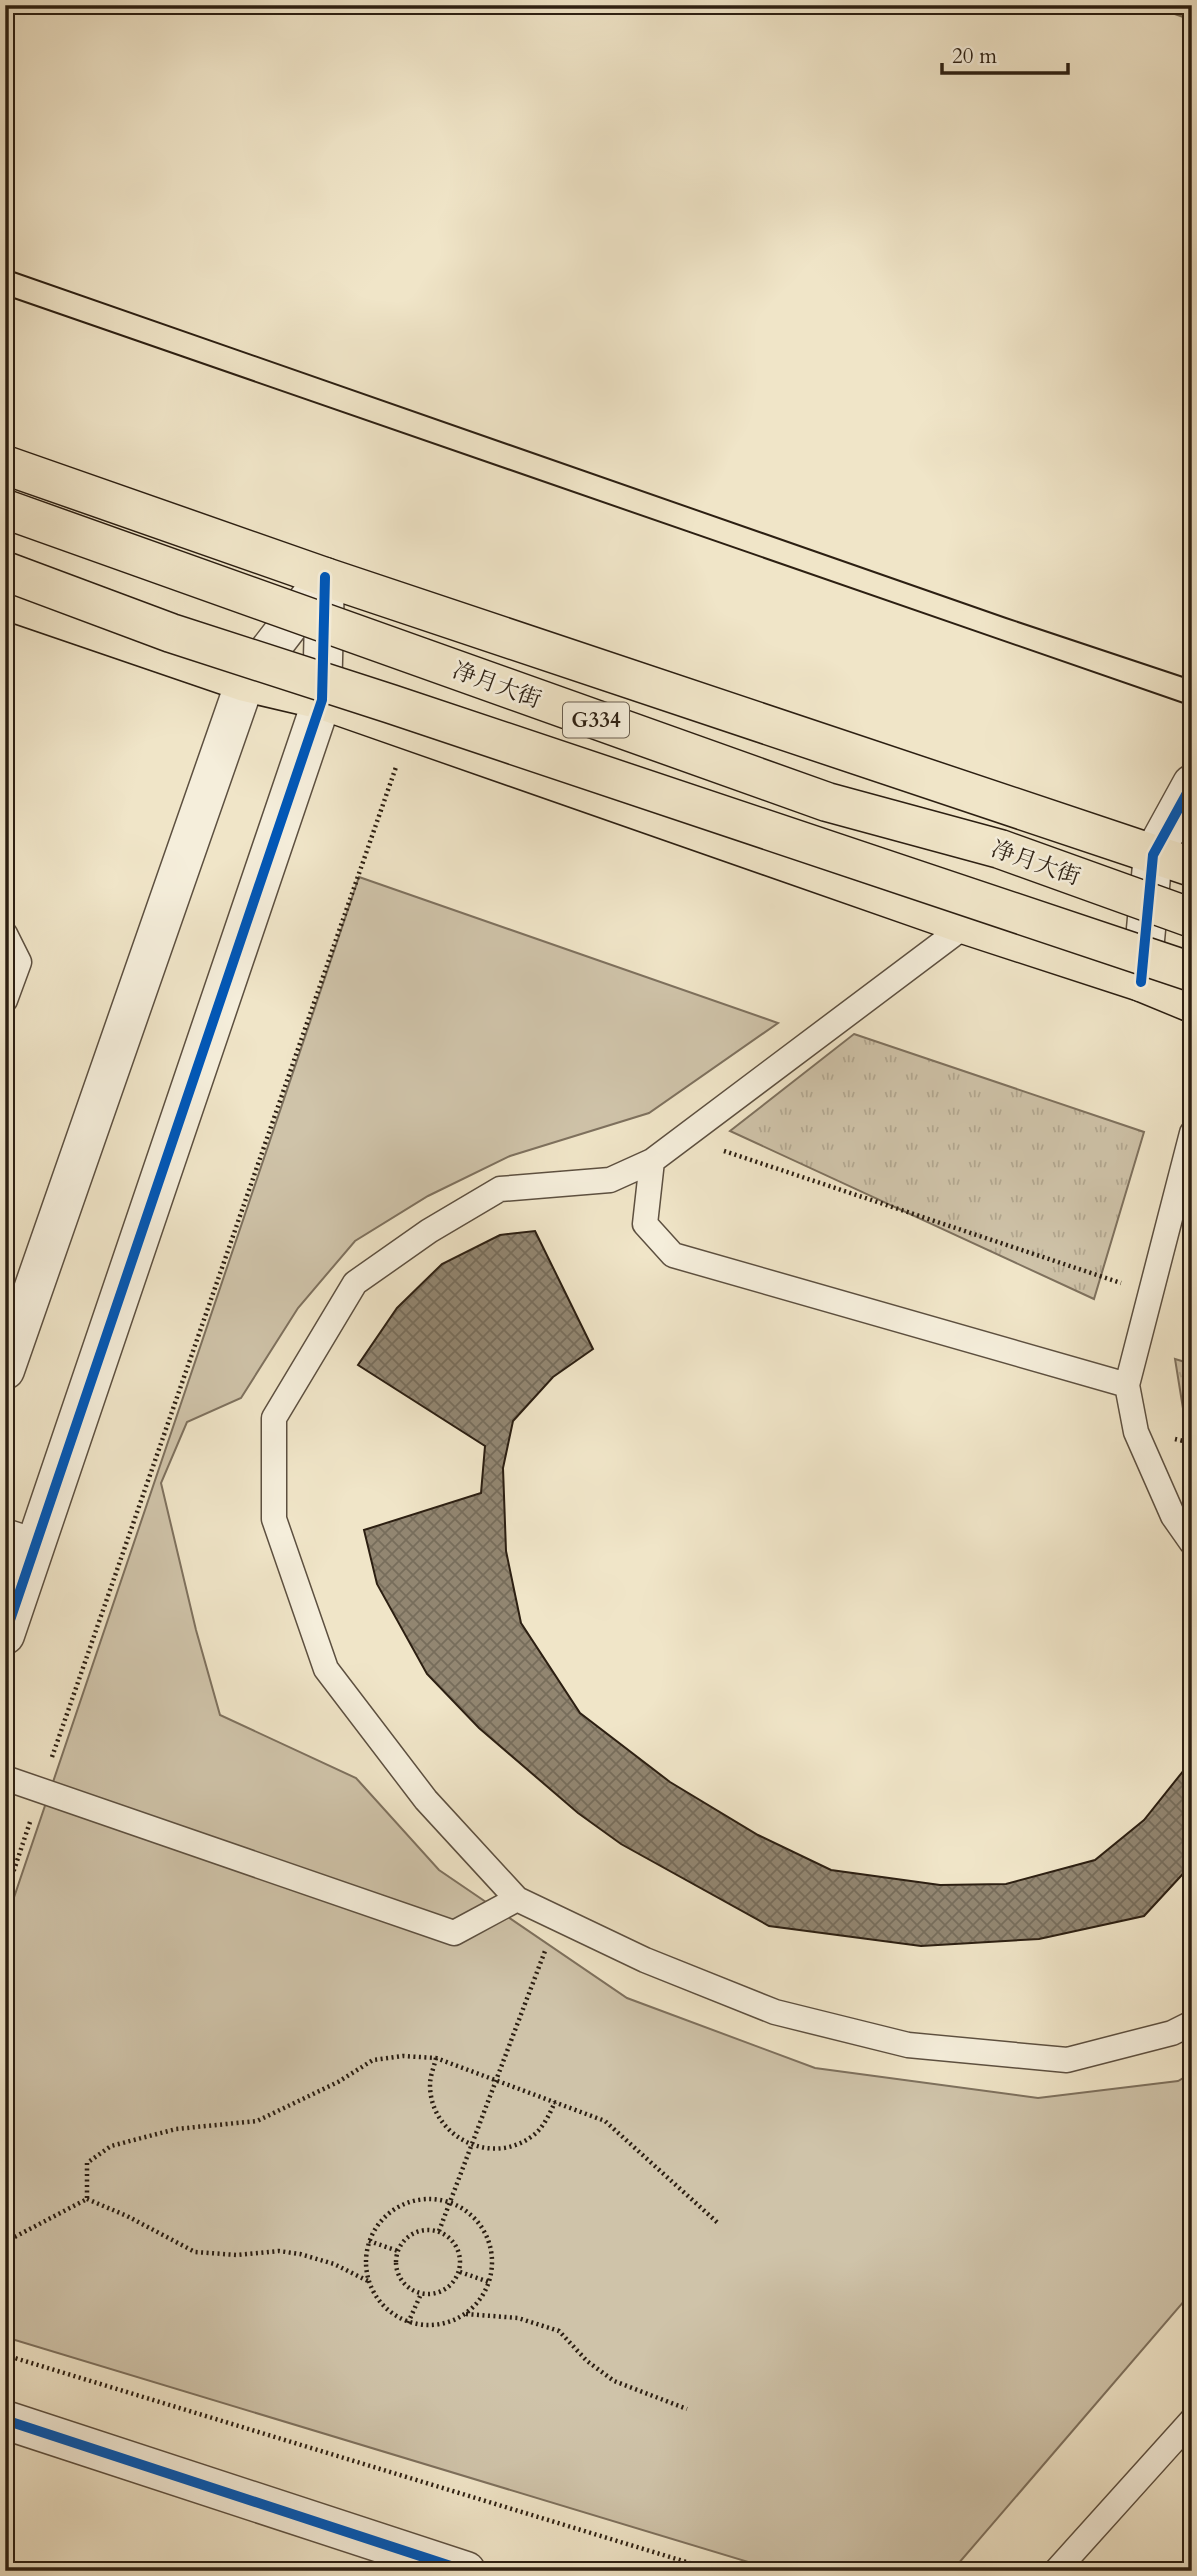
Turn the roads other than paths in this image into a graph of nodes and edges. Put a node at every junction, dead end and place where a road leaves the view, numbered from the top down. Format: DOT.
graph roads {
  1 [pos="5,466"];
  2 [pos="5,509"];
  3 [pos="5,571"];
  4 [pos="325,577"];
  5 [pos="5,600"];
  6 [pos="245,682"];
  7 [pos="322,700"];
  8 [pos="1192,784"];
  9 [pos="1153,855"];
  10 [pos="1192,867"];
  11 [pos="1192,911"];
  12 [pos="1192,918"];
  13 [pos="966,926"];
  14 [pos="5,934"];
  15 [pos="1192,972"];
  16 [pos="1141,982"];
  17 [pos="5,1000"];
  18 [pos="1192,1003"];
  19 [pos="1192,1133"];
  20 [pos="652,1161"];
  21 [pos="5,1370"];
  22 [pos="1127,1385"];
  23 [pos="21,1536"];
  24 [pos="1192,1543"];
  25 [pos="5,1635"];
  26 [pos="5,1778"];
  27 [pos="517,1899"];
  28 [pos="1192,2023"];
  29 [pos="5,2420"];
  30 [pos="1192,2420"];
  31 [pos="466,2571"];
  32 [pos="1056,2571"];
  1 -- 4 [label="main road, 净月大街"];
  2 -- 12 [label="main road, 净月大街 / G334, bridge"];
  3 -- 15 [label="main road, G334, bridge"];
  4 -- 6 [label="street"];
  4 -- 7 [label="street"];
  4 -- 9 [label="main road, 净月大街"];
  5 -- 6 [label="main road"];
  6 -- 7 [label="main road"];
  6 -- 21 [label="street"];
  7 -- 13 [label="main road"];
  7 -- 23 [label="street"];
  8 -- 9 [label="street"];
  9 -- 10 [label="main road, 净月大街"];
  9 -- 16 [label="street"];
  11 -- 16 [label="street"];
  13 -- 16 [label="main road"];
  13 -- 20 [label="lane"];
  14 -- 17 [label="lane"];
  16 -- 18 [label="main road"];
  19 -- 22 [label="lane"];
  20 -- 22 [label="lane"];
  20 -- 27 [label="lane"];
  22 -- 24 [label="lane"];
  23 -- 25 [label="street"];
  26 -- 27 [label="lane"];
  27 -- 28 [label="lane"];
  29 -- 31 [label="street"];
  30 -- 32 [label="lane"];
}
